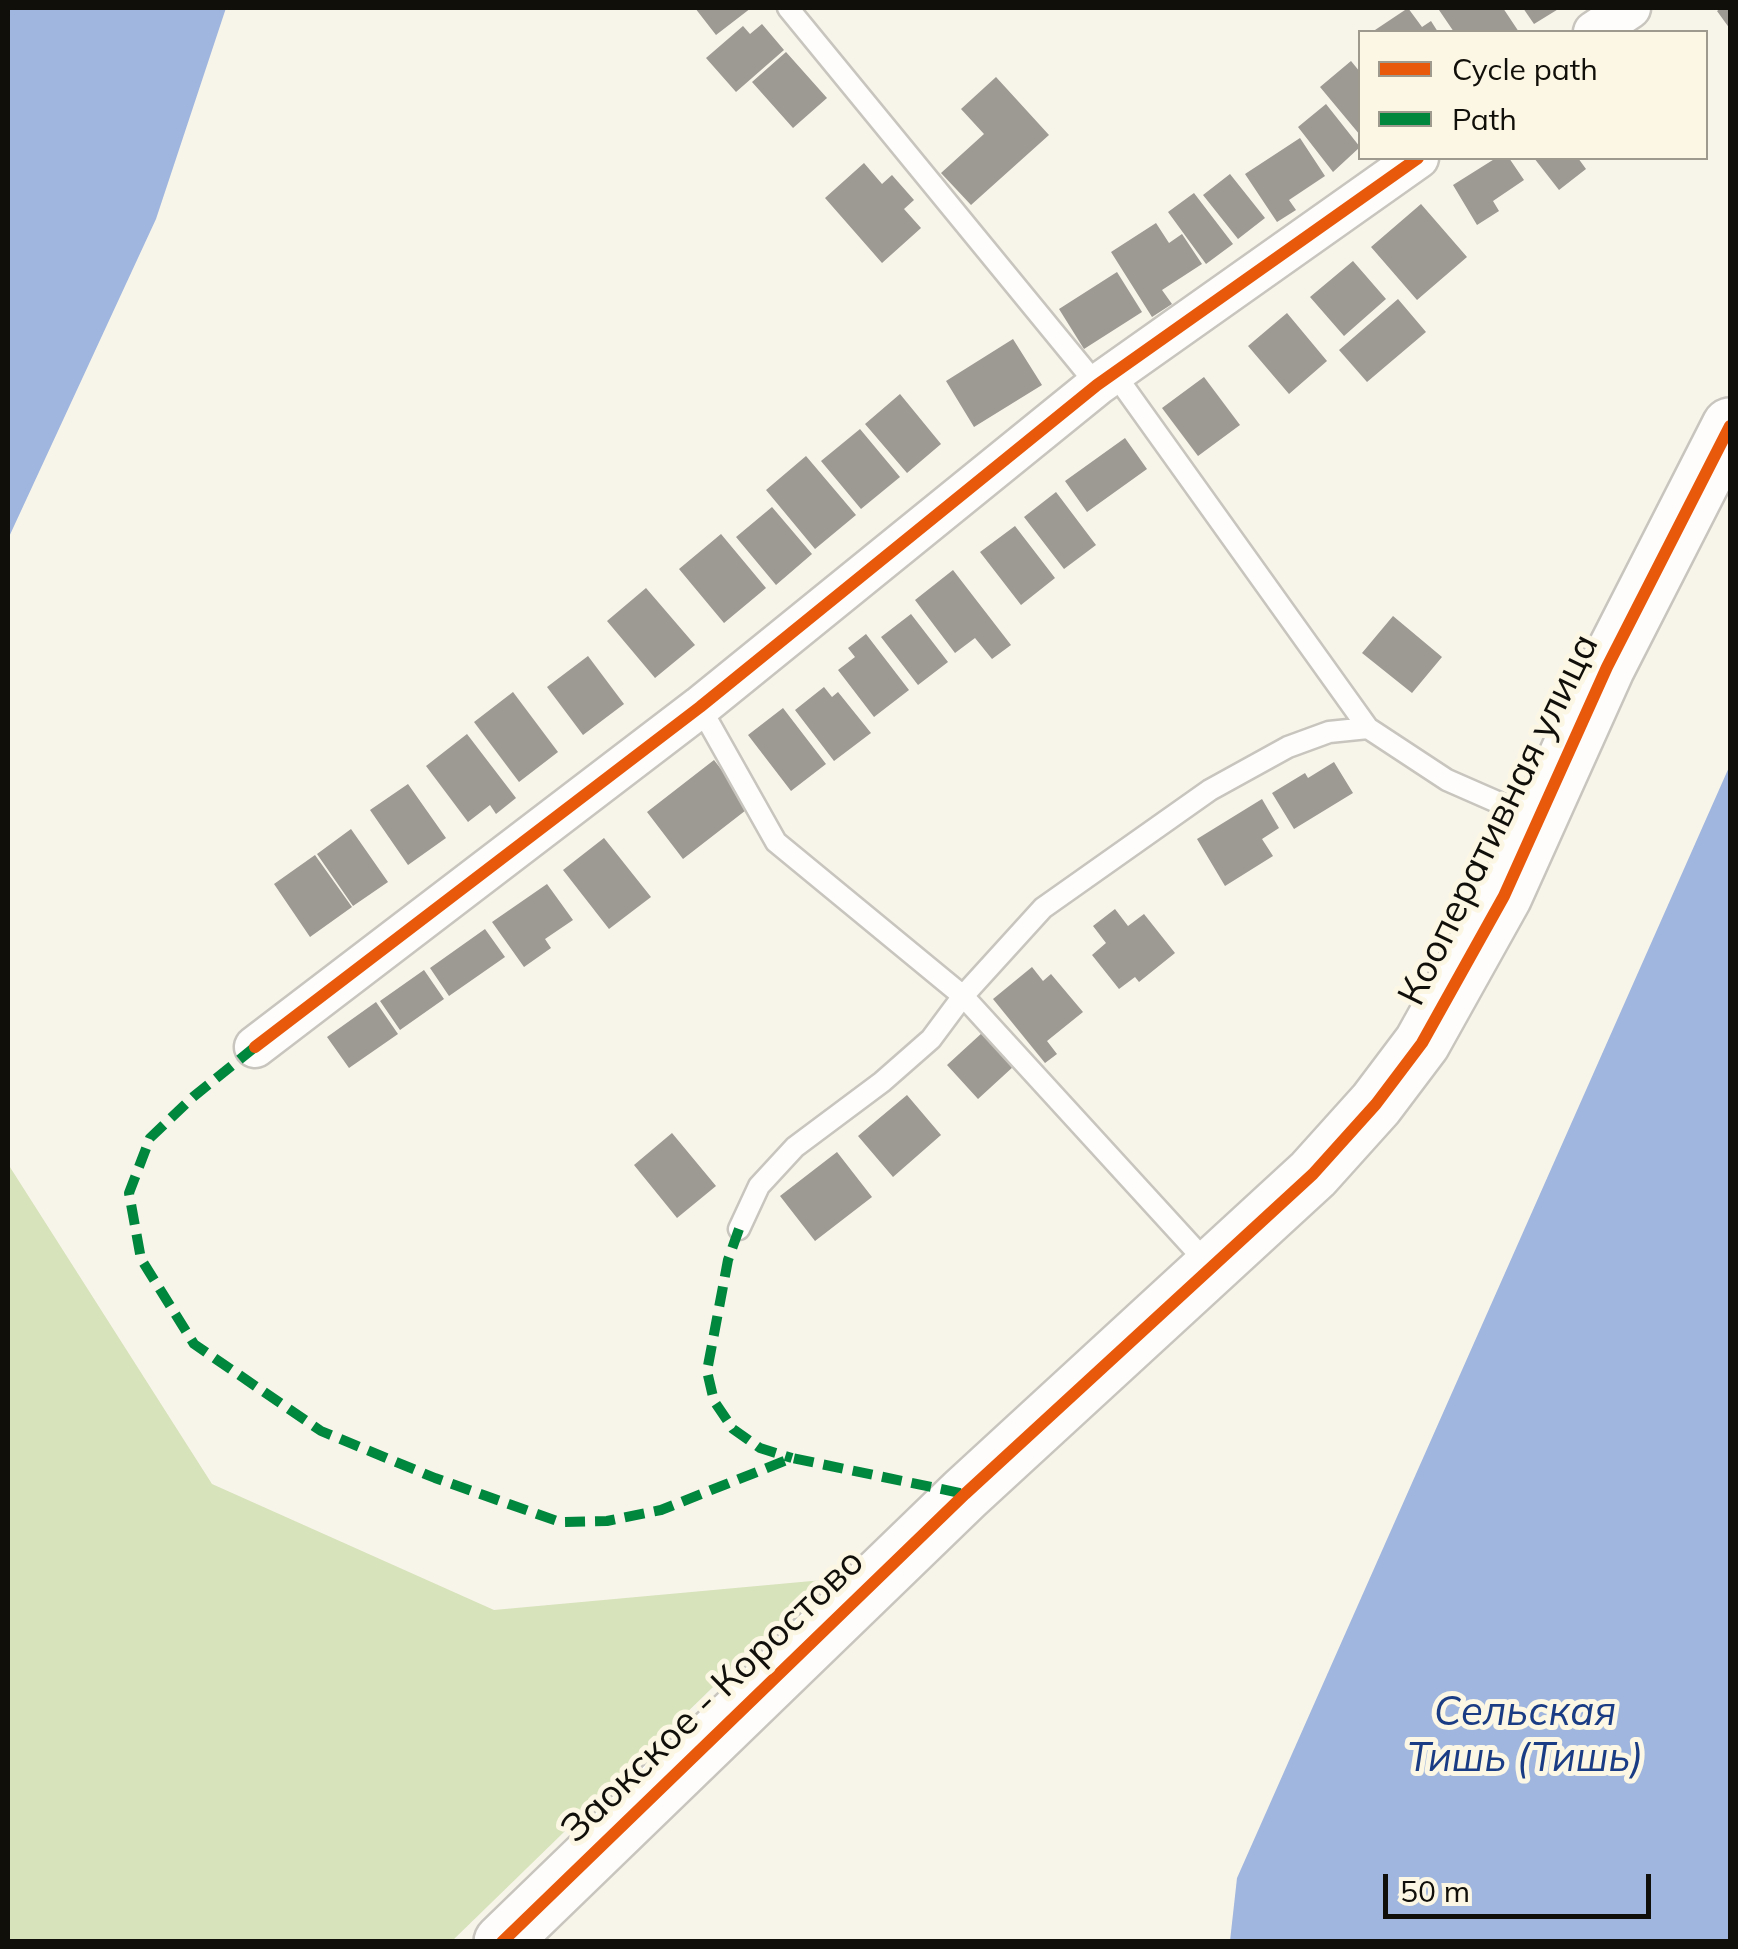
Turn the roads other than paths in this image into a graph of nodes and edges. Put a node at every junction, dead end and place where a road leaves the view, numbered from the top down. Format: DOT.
graph roads {
  1 [pos="788,8"];
  2 [pos="1630,8"];
  3 [pos="1597,30"];
  4 [pos="1415,160"];
  5 [pos="1105,379"];
  6 [pos="1730,426"];
  7 [pos="700,707"];
  8 [pos="1368,728"];
  9 [pos="1538,820"];
  10 [pos="964,996"];
  11 [pos="255,1048"];
  12 [pos="739,1229"];
  13 [pos="1210,1266"];
  14 [pos="965,1494"];
  15 [pos="502,1942"];
  1 -- 5 [label="lane"];
  2 -- 3 [label="street"];
  4 -- 5 [label="street"];
  5 -- 7 [label="street"];
  5 -- 8 [label="lane"];
  6 -- 9 [label="street, Кооперативная улица"];
  7 -- 10 [label="lane"];
  7 -- 11 [label="street"];
  8 -- 9 [label="lane"];
  8 -- 10 [label="lane"];
  9 -- 13 [label="street, Кооперативная улица"];
  10 -- 12 [label="lane"];
  10 -- 13 [label="lane"];
  13 -- 14 [label="street, Кооперативная улица"];
  14 -- 15 [label="street, Заокское - Коростово"];
}
